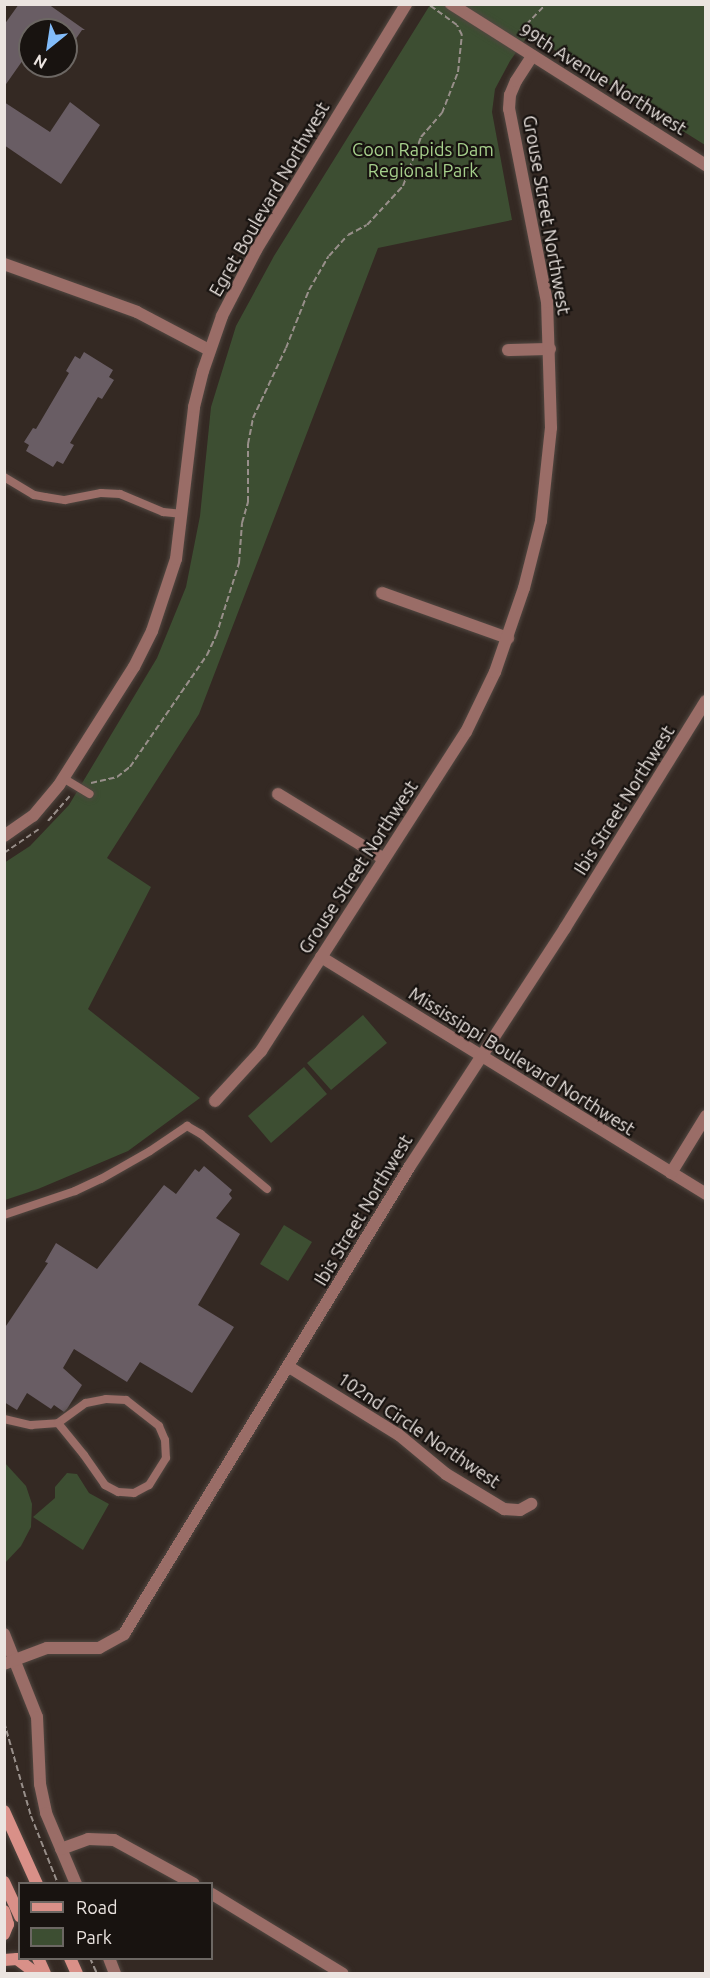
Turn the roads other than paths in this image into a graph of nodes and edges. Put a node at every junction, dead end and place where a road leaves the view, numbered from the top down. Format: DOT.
graph roads {
  1 [pos="406,4"];
  2 [pos="451,4"];
  3 [pos="532,56"];
  4 [pos="705,165"];
  5 [pos="4,264"];
  6 [pos="550,349"];
  7 [pos="209,350"];
  8 [pos="508,350"];
  9 [pos="4,477"];
  10 [pos="183,514"];
  11 [pos="382,593"];
  12 [pos="508,638"];
  13 [pos="705,702"];
  14 [pos="63,778"];
  15 [pos="90,794"];
  16 [pos="278,794"];
  17 [pos="4,836"];
  18 [pos="384,859"];
  19 [pos="321,957"];
  20 [pos="480,1056"];
  21 [pos="215,1101"];
  22 [pos="705,1116"];
  23 [pos="671,1173"];
  24 [pos="267,1189"];
  25 [pos="705,1194"];
  26 [pos="4,1215"];
  27 [pos="289,1367"];
  28 [pos="4,1419"];
  29 [pos="58,1423"];
  30 [pos="531,1504"];
  31 [pos="4,1634"];
  32 [pos="9,1662"];
  33 [pos="4,1811"];
  34 [pos="61,1850"];
  35 [pos="4,1882"];
  36 [pos="36,1882"];
  37 [pos="75,1882"];
  38 [pos="191,1882"];
  39 [pos="213,1895"];
  40 [pos="4,1911"];
  41 [pos="18,1912"];
  42 [pos="4,1934"];
  43 [pos="18,1960"];
  44 [pos="38,1960"];
  45 [pos="70,1960"];
  46 [pos="109,1960"];
  47 [pos="37,1974"];
  48 [pos="45,1974"];
  49 [pos="77,1974"];
  50 [pos="115,1974"];
  51 [pos="343,1974"];
  1 -- 7 [label="street, Egret Boulevard Northwest"];
  2 -- 3 [label="street, 99th Avenue Northwest"];
  3 -- 4 [label="street, 99th Avenue Northwest"];
  3 -- 6 [label="street, Grouse Street Northwest"];
  5 -- 7 [label="street"];
  6 -- 8 [label="street"];
  6 -- 12 [label="street, Grouse Street Northwest"];
  7 -- 10 [label="street, Egret Boulevard Northwest"];
  9 -- 10 [label="lane"];
  10 -- 14 [label="street, Egret Boulevard Northwest"];
  11 -- 12 [label="street"];
  12 -- 18 [label="street, Grouse Street Northwest"];
  13 -- 20 [label="street, Ibis Street Northwest"];
  14 -- 15 [label="lane"];
  14 -- 17 [label="street, Egret Boulevard Northwest"];
  16 -- 18 [label="street"];
  18 -- 19 [label="street, Grouse Street Northwest"];
  19 -- 20 [label="street, Mississippi Boulevard Northwest"];
  19 -- 21 [label="street, Grouse Street Northwest"];
  20 -- 23 [label="street, Mississippi Boulevard Northwest"];
  20 -- 27 [label="street, Ibis Street Northwest"];
  22 -- 23 [label="street"];
  23 -- 25 [label="street, Mississippi Boulevard Northwest"];
  24 -- 26 [label="lane"];
  27 -- 30 [label="street, 102nd Circle Northwest"];
  27 -- 32 [label="street, Ibis Street Northwest"];
  28 -- 29 [label="lane"];
  29 -- 29 [label="lane"];
  31 -- 32 [label="street"];
  32 -- 34 [label="street"];
  33 -- 36 [label="main road"];
  34 -- 37 [label="street"];
  34 -- 38 [label="street"];
  35 -- 41 [label="main road"];
  39 -- 51 [label="street"];
  40 -- 42 [label="main road"];
  43 -- 47 [label="main road"];
  44 -- 48 [label="main road"];
  45 -- 49 [label="main road"];
  46 -- 50 [label="street"];
}
